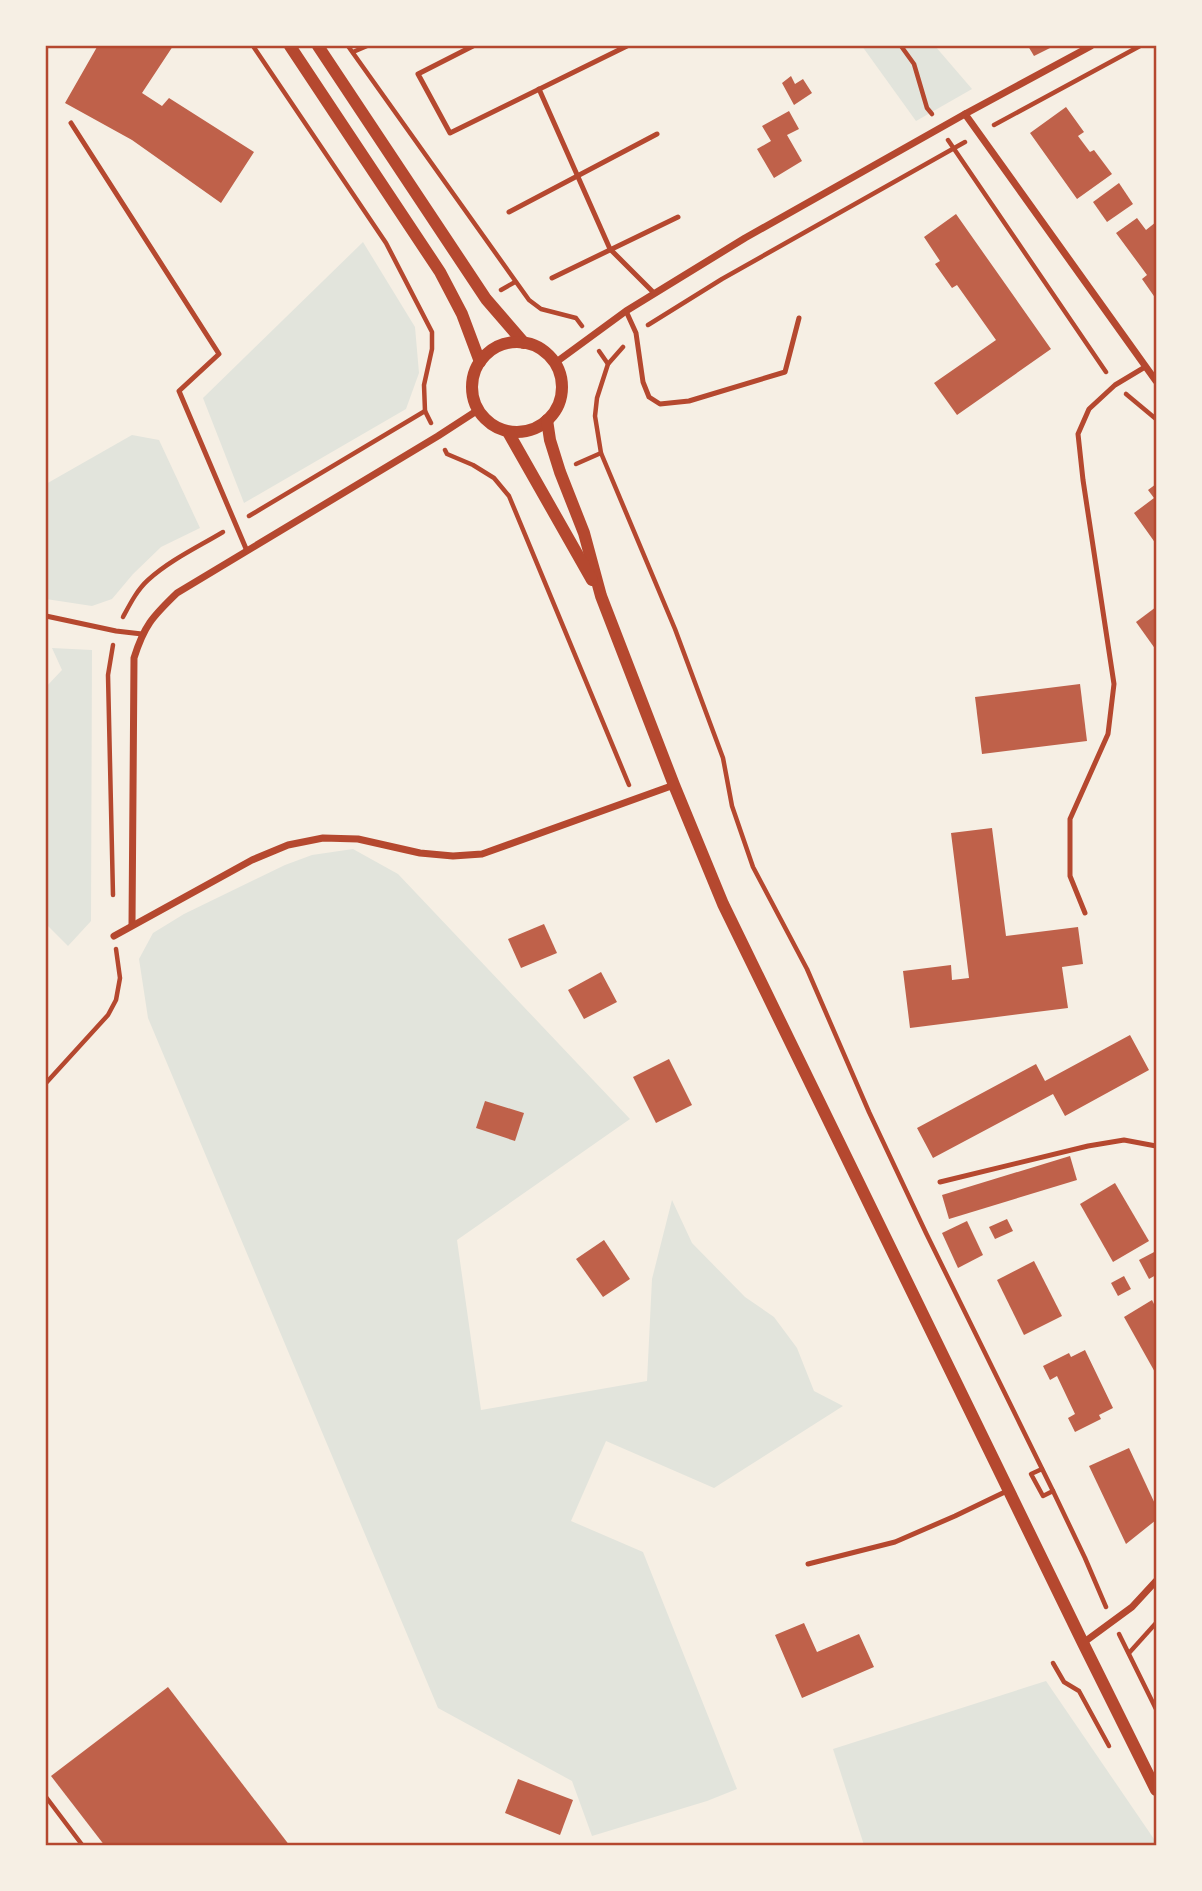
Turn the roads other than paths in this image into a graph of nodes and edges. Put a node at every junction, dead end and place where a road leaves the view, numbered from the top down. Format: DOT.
graph roads {
  1 [pos="290,46"];
  2 [pos="317,46"];
  3 [pos="473,46"];
  4 [pos="627,46"];
  5 [pos="1091,46"];
  6 [pos="539,89"];
  7 [pos="965,114"];
  8 [pos="71,123"];
  9 [pos="657,134"];
  10 [pos="578,176"];
  11 [pos="509,212"];
  12 [pos="678,217"];
  13 [pos="610,250"];
  14 [pos="552,278"];
  15 [pos="654,293"];
  16 [pos="626,311"];
  17 [pos="799,318"];
  18 [pos="524,343"];
  19 [pos="480,362"];
  20 [pos="555,363"];
  21 [pos="1145,367"];
  22 [pos="1157,381"];
  23 [pos="478,410"];
  24 [pos="547,420"];
  25 [pos="508,432"];
  26 [pos="247,551"];
  27 [pos="601,596"];
  28 [pos="46,616"];
  29 [pos="142,634"];
  30 [pos="674,785"];
  31 [pos="1085,913"];
  32 [pos="132,925"];
  33 [pos="114,936"];
  34 [pos="1157,1146"];
  35 [pos="940,1182"];
  36 [pos="1009,1490"];
  37 [pos="808,1564"];
  38 [pos="1157,1581"];
  39 [pos="1083,1643"];
  40 [pos="1157,1790"];
  1 -- 19 [label="street"];
  2 -- 18 [label="street"];
  3 -- 6 [label="lane"];
  4 -- 6 [label="lane"];
  5 -- 7 [label="street"];
  6 -- 10 [label="lane"];
  7 -- 15 [label="street"];
  7 -- 21 [label="street"];
  8 -- 26 [label="lane"];
  9 -- 10 [label="lane"];
  10 -- 11 [label="lane"];
  10 -- 13 [label="lane"];
  12 -- 13 [label="lane"];
  13 -- 14 [label="lane"];
  13 -- 15 [label="lane"];
  15 -- 16 [label="street"];
  16 -- 17 [label="lane"];
  16 -- 20 [label="street"];
  18 -- 19 [label="street"];
  18 -- 20 [label="street"];
  19 -- 23 [label="street"];
  20 -- 24 [label="street"];
  21 -- 22 [label="street"];
  21 -- 31 [label="lane"];
  23 -- 25 [label="street"];
  23 -- 26 [label="street"];
  24 -- 25 [label="street"];
  24 -- 27 [label="street"];
  25 -- 27 [label="street"];
  26 -- 29 [label="street"];
  27 -- 30 [label="street"];
  28 -- 29 [label="lane"];
  29 -- 32 [label="street"];
  30 -- 32 [label="street"];
  30 -- 36 [label="street"];
  32 -- 33 [label="street"];
  34 -- 35 [label="lane"];
  36 -- 37 [label="lane"];
  36 -- 39 [label="street"];
  38 -- 39 [label="street"];
  39 -- 40 [label="street"];
}
